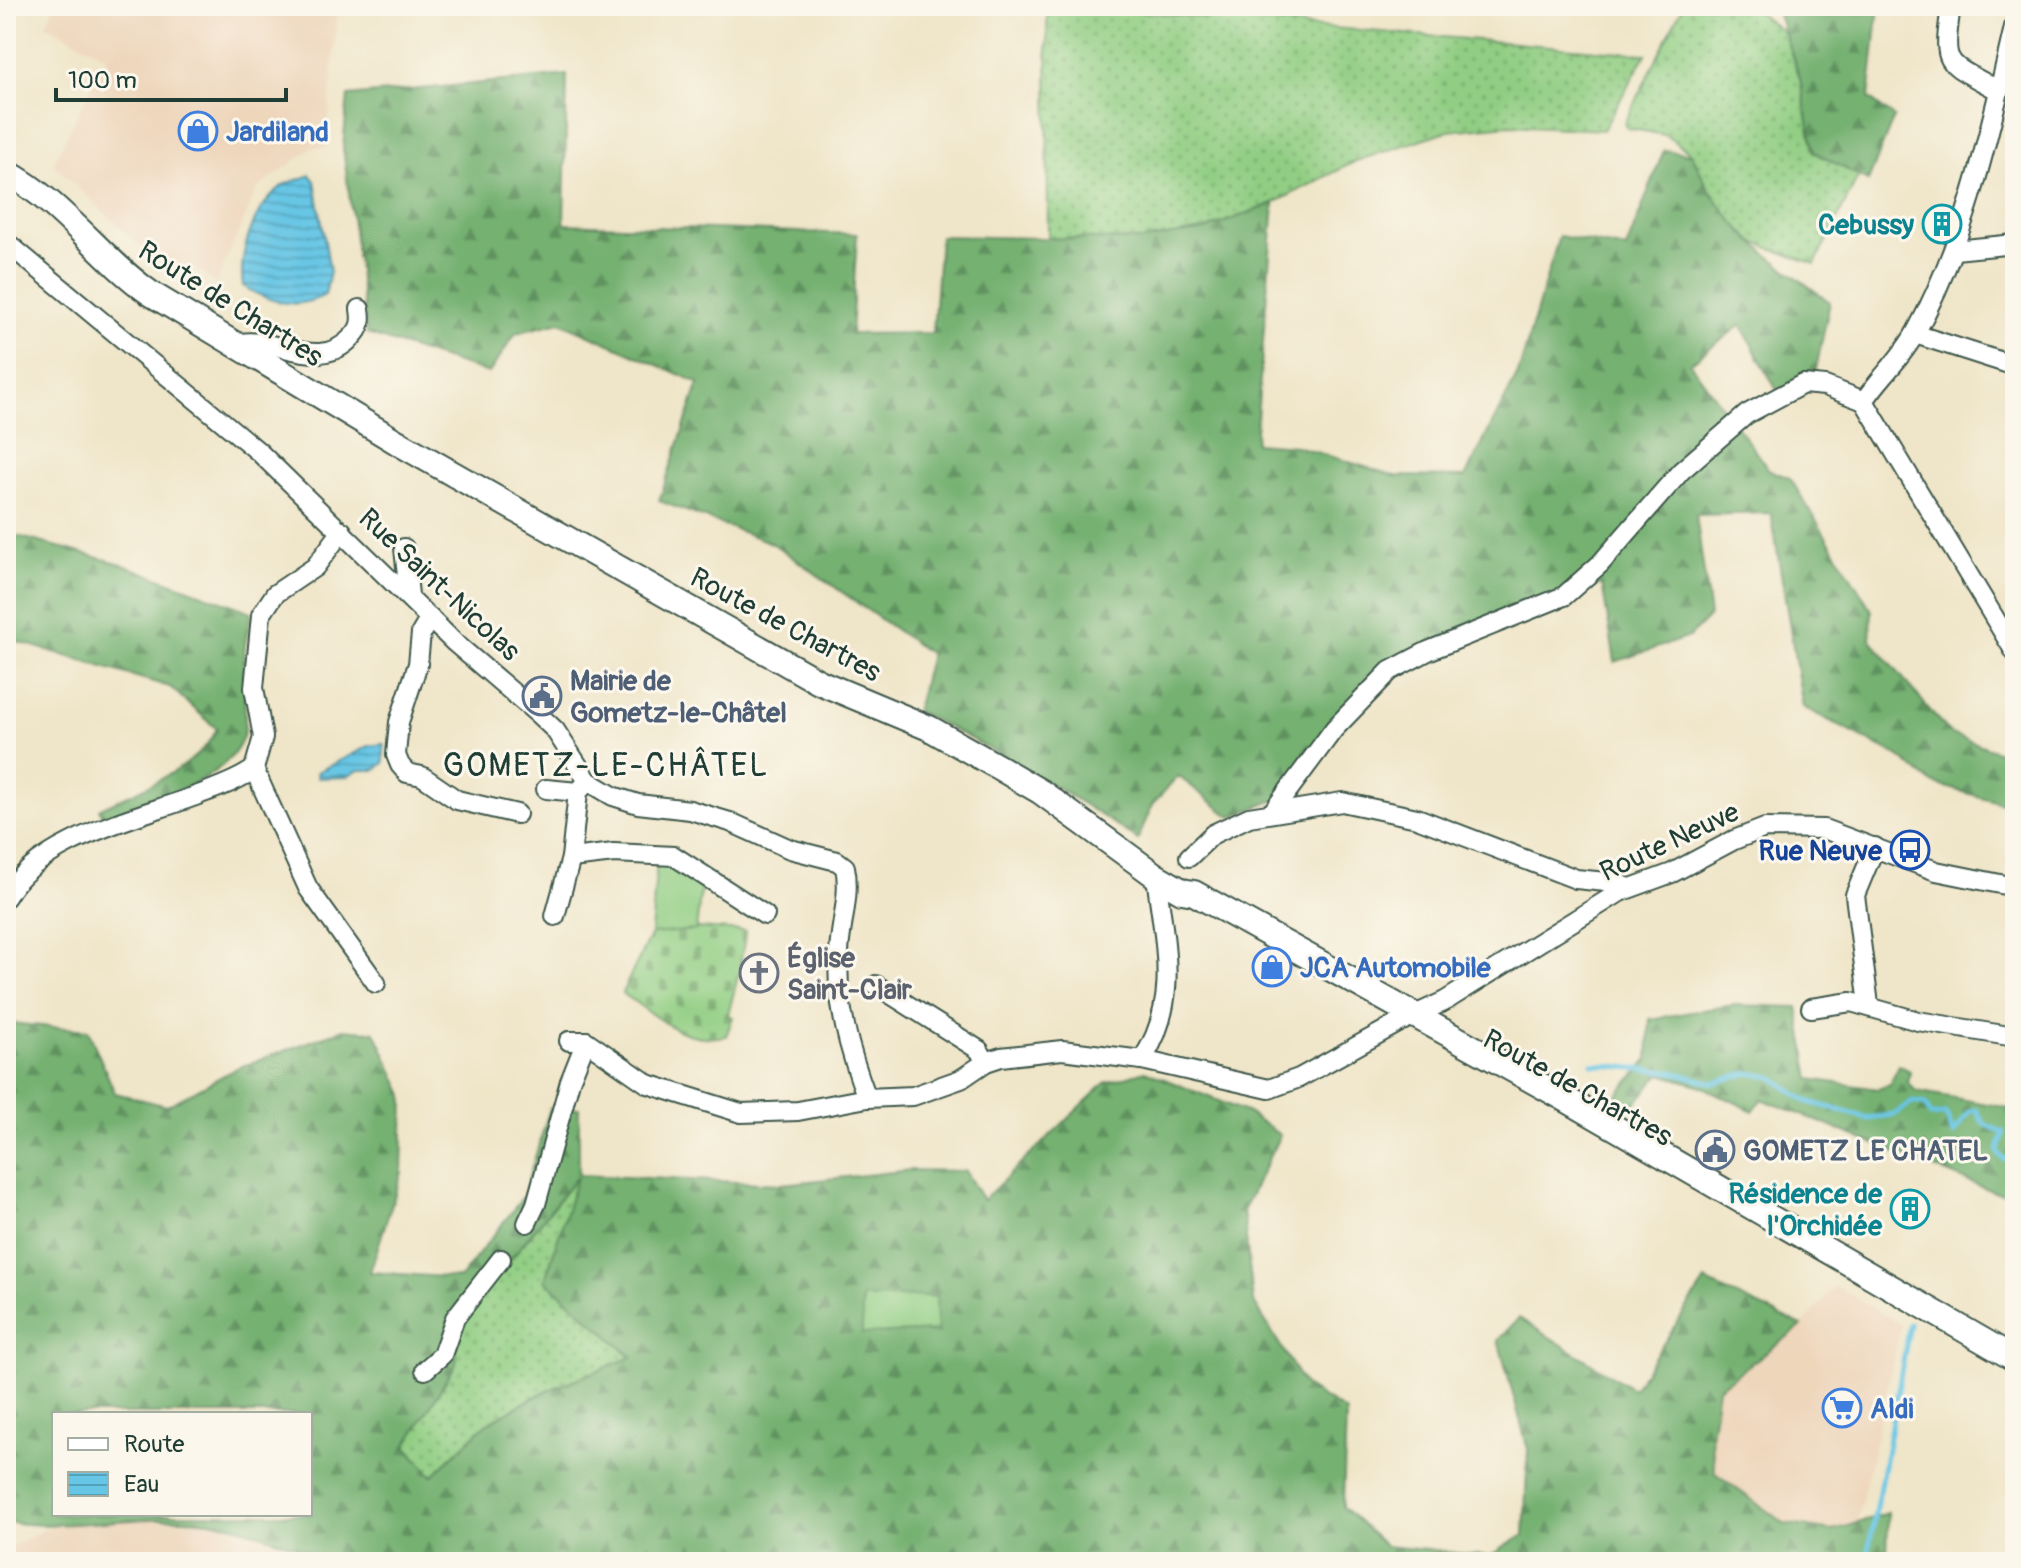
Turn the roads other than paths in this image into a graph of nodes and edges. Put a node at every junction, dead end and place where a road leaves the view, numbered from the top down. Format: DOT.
graph roads {
  1 [pos="1951,6"];
  2 [pos="2015,23"];
  3 [pos="1999,91"];
  4 [pos="6,172"];
  5 [pos="6,190"];
  6 [pos="6,242"];
  7 [pos="2015,244"];
  8 [pos="1955,250"];
  9 [pos="360,309"];
  10 [pos="1915,334"];
  11 [pos="233,348"];
  12 [pos="2015,366"];
  13 [pos="1864,401"];
  14 [pos="342,531"];
  15 [pos="404,548"];
  16 [pos="409,595"];
  17 [pos="430,618"];
  18 [pos="2015,652"];
  19 [pos="254,769"];
  20 [pos="583,787"];
  21 [pos="546,789"];
  22 [pos="1273,811"];
  23 [pos="517,814"];
  24 [pos="1875,847"];
  25 [pos="1189,857"];
  26 [pos="571,858"];
  27 [pos="1156,876"];
  28 [pos="2015,887"];
  29 [pos="1629,888"];
  30 [pos="6,897"];
  31 [pos="765,915"];
  32 [pos="555,916"];
  33 [pos="376,983"];
  34 [pos="876,985"];
  35 [pos="1869,1005"];
  36 [pos="1811,1008"];
  37 [pos="1409,1018"];
  38 [pos="2015,1037"];
  39 [pos="1002,1038"];
  40 [pos="994,1060"];
  41 [pos="1142,1060"];
  42 [pos="867,1098"];
  43 [pos="527,1223"];
  44 [pos="501,1259"];
  45 [pos="2015,1359"];
  46 [pos="425,1370"];
  47 [pos="2015,1373"];
  1 -- 3 [label="street"];
  2 -- 3 [label="street"];
  3 -- 8 [label="street"];
  4 -- 11 [label="main road, Route de Chartres"];
  5 -- 11 [label="main road, Route de Chartres"];
  6 -- 14 [label="street, Rue Saint-Nicolas"];
  7 -- 8 [label="street"];
  8 -- 10 [label="street"];
  9 -- 11 [label="street"];
  10 -- 12 [label="street"];
  10 -- 13 [label="street"];
  11 -- 27 [label="main road, Route de Chartres"];
  13 -- 18 [label="street"];
  13 -- 22 [label="street"];
  14 -- 16 [label="street, Rue Saint-Nicolas"];
  14 -- 19 [label="street"];
  15 -- 16 [label="street"];
  16 -- 17 [label="street, Rue Saint-Nicolas"];
  17 -- 20 [label="street, Rue Saint-Nicolas"];
  17 -- 23 [label="street"];
  19 -- 30 [label="street"];
  19 -- 33 [label="street"];
  20 -- 21 [label="street"];
  20 -- 26 [label="street"];
  20 -- 42 [label="street, Rue Saint-Nicolas"];
  22 -- 25 [label="street"];
  22 -- 29 [label="street"];
  24 -- 28 [label="street, Route Neuve"];
  24 -- 29 [label="street, Route Neuve"];
  24 -- 35 [label="street"];
  26 -- 31 [label="street"];
  26 -- 32 [label="street"];
  27 -- 37 [label="main road, Route de Chartres"];
  27 -- 41 [label="street"];
  29 -- 37 [label="street, Route Neuve"];
  34 -- 40 [label="street"];
  35 -- 36 [label="street"];
  35 -- 38 [label="street"];
  37 -- 41 [label="street"];
  37 -- 45 [label="main road, Route de Chartres"];
  37 -- 47 [label="main road, Route de Chartres"];
  39 -- 40 [label="street"];
  40 -- 41 [label="street"];
  40 -- 42 [label="street"];
  42 -- 43 [label="street"];
  44 -- 46 [label="street"];
}
